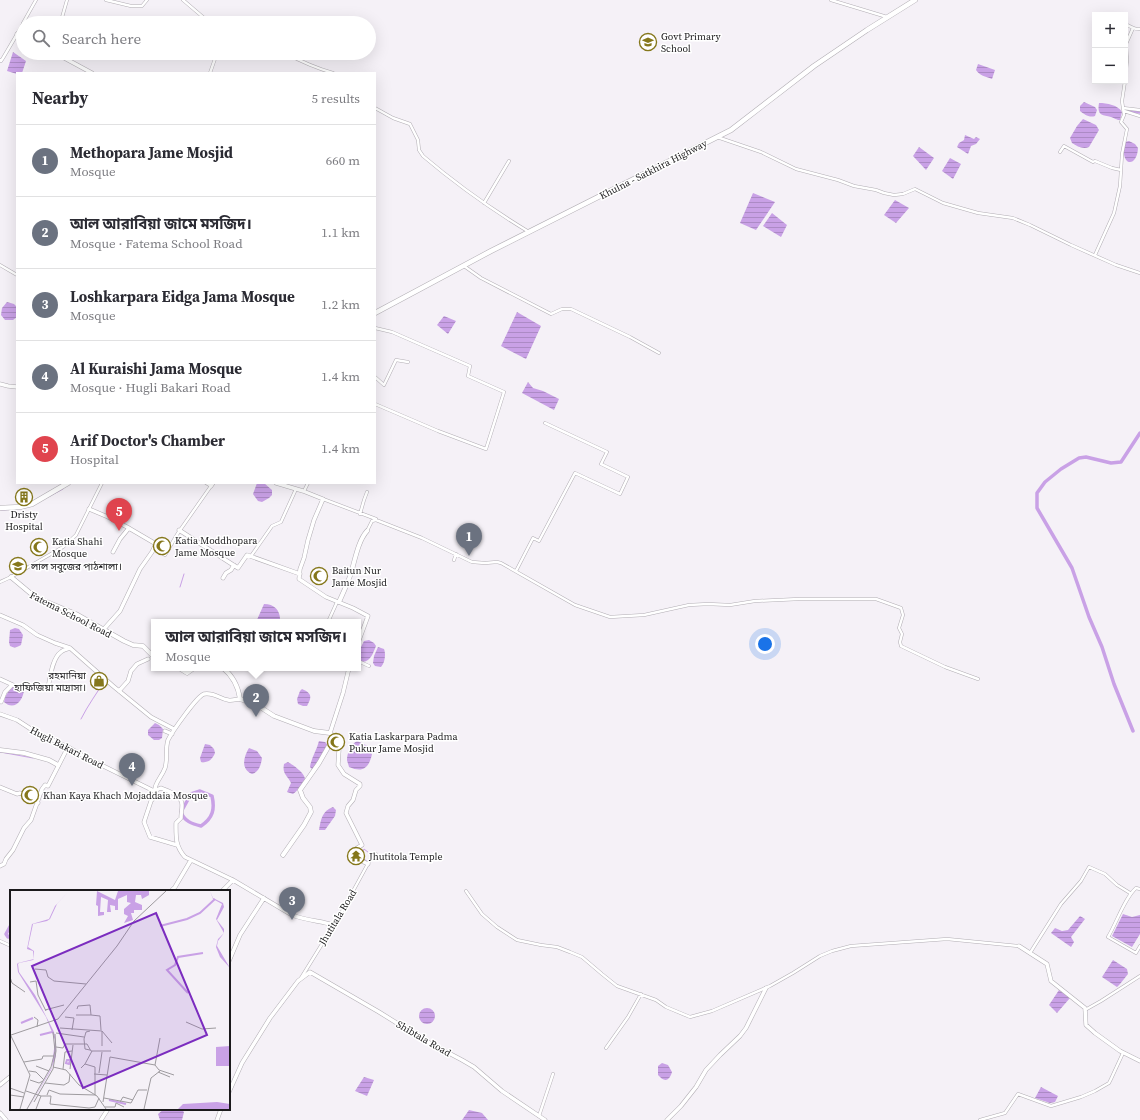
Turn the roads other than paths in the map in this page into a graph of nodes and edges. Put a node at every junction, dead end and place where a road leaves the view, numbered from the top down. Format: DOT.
graph roads {
  1 [pos="36,0"];
  2 [pos="67,0"];
  3 [pos="106,0"];
  4 [pos="147,0"];
  5 [pos="183,0"];
  6 [pos="831,0"];
  7 [pos="915,0"];
  8 [pos="27,16"];
  9 [pos="62,16"];
  10 [pos="202,16"];
  11 [pos="887,17"];
  12 [pos="1128,25"];
  13 [pos="1134,28"];
  14 [pos="1140,29"];
  15 [pos="16,36"];
  16 [pos="1126,48"];
  17 [pos="0,60"];
  18 [pos="69,60"];
  19 [pos="215,60"];
  20 [pos="298,60"];
  21 [pos="90,72"];
  22 [pos="210,72"];
  23 [pos="330,72"];
  24 [pos="1125,84"];
  25 [pos="376,109"];
  26 [pos="1123,109"];
  27 [pos="1140,110"];
  28 [pos="1140,116"];
  29 [pos="716,137"];
  30 [pos="1060,152"];
  31 [pos="509,161"];
  32 [pos="1121,170"];
  33 [pos="484,203"];
  34 [pos="529,232"];
  35 [pos="1095,255"];
  36 [pos="0,265"];
  37 [pos="463,266"];
  38 [pos="1140,273"];
  39 [pos="16,274"];
  40 [pos="376,311"];
  41 [pos="376,328"];
  42 [pos="659,353"];
  43 [pos="408,362"];
  44 [pos="376,379"];
  45 [pos="0,384"];
  46 [pos="16,387"];
  47 [pos="376,404"];
  48 [pos="545,423"];
  49 [pos="66,484"];
  50 [pos="102,484"];
  51 [pos="212,484"];
  52 [pos="279,484"];
  53 [pos="308,484"];
  54 [pos="296,489"];
  55 [pos="304,492"];
  56 [pos="367,492"];
  57 [pos="323,500"];
  58 [pos="0,508"];
  59 [pos="89,509"];
  60 [pos="360,514"];
  61 [pos="376,520"];
  62 [pos="129,528"];
  63 [pos="180,530"];
  64 [pos="367,531"];
  65 [pos="154,548"];
  66 [pos="113,552"];
  67 [pos="456,554"];
  68 [pos="251,556"];
  69 [pos="454,560"];
  70 [pos="234,565"];
  71 [pos="516,571"];
  72 [pos="300,574"];
  73 [pos="11,578"];
  74 [pos="223,578"];
  75 [pos="0,582"];
  76 [pos="338,602"];
  77 [pos="0,615"];
  78 [pos="330,619"];
  79 [pos="103,630"];
  80 [pos="361,635"];
  81 [pos="70,648"];
  82 [pos="151,654"];
  83 [pos="148,659"];
  84 [pos="361,662"];
  85 [pos="369,666"];
  86 [pos="226,671"];
  87 [pos="348,671"];
  88 [pos="0,679"];
  89 [pos="978,679"];
  90 [pos="48,688"];
  91 [pos="119,691"];
  92 [pos="240,698"];
  93 [pos="1,702"];
  94 [pos="0,714"];
  95 [pos="174,729"];
  96 [pos="165,731"];
  97 [pos="330,733"];
  98 [pos="172,734"];
  99 [pos="331,743"];
  100 [pos="68,747"];
  101 [pos="0,750"];
  102 [pos="58,765"];
  103 [pos="0,787"];
  104 [pos="154,791"];
  105 [pos="38,803"];
  106 [pos="177,845"];
  107 [pos="376,854"];
  108 [pos="283,855"];
  109 [pos="191,860"];
  110 [pos="368,864"];
  111 [pos="0,866"];
  112 [pos="233,880"];
  113 [pos="1140,889"];
  114 [pos="172,890"];
  115 [pos="223,890"];
  116 [pos="466,891"];
  117 [pos="1130,893"];
  118 [pos="264,898"];
  119 [pos="334,925"];
  120 [pos="0,941"];
  121 [pos="10,946"];
  122 [pos="1019,946"];
  123 [pos="1140,946"];
  124 [pos="1030,953"];
  125 [pos="230,959"];
  126 [pos="1140,976"];
  127 [pos="298,981"];
  128 [pos="766,988"];
  129 [pos="641,994"];
  130 [pos="1085,1010"];
  131 [pos="606,1048"];
  132 [pos="1123,1053"];
  133 [pos="1140,1061"];
  134 [pos="553,1074"];
  135 [pos="10,1077"];
  136 [pos="0,1085"];
  137 [pos="230,1091"];
  138 [pos="107,1110"];
  139 [pos="221,1110"];
  140 [pos="0,1114"];
  141 [pos="539,1116"];
  142 [pos="6,1120"];
  143 [pos="102,1120"];
  144 [pos="217,1120"];
  145 [pos="546,1120"];
  146 [pos="667,1120"];
  147 [pos="980,1120"];
  1 -- 8 [label="street"];
  2 -- 9 [label="street"];
  3 -- 4 [label="street"];
  5 -- 10 [label="street"];
  6 -- 11 [label="street"];
  7 -- 11 [label="highway, Khulna - Satkhira Highway"];
  11 -- 29 [label="highway, Khulna - Satkhira Highway"];
  12 -- 13 [label="street"];
  13 -- 14 [label="street"];
  13 -- 16 [label="street"];
  15 -- 17 [label="street"];
  18 -- 21 [label="street"];
  19 -- 22 [label="street"];
  20 -- 23 [label="street"];
  24 -- 26 [label="street"];
  25 -- 33 [label="street"];
  26 -- 27 [label="street"];
  26 -- 28 [label="street"];
  26 -- 32 [label="street"];
  29 -- 34 [label="highway, Khulna - Satkhira Highway"];
  29 -- 35 [label="street"];
  30 -- 32 [label="street"];
  31 -- 33 [label="street"];
  32 -- 35 [label="street"];
  33 -- 34 [label="street"];
  34 -- 37 [label="highway, Khulna - Satkhira Highway"];
  35 -- 38 [label="street"];
  36 -- 39 [label="street"];
  37 -- 40 [label="highway, Khulna - Satkhira Highway"];
  37 -- 42 [label="street"];
  41 -- 47 [label="street"];
  43 -- 44 [label="street"];
  45 -- 46 [label="street"];
  48 -- 71 [label="street"];
  49 -- 58 [label="highway"];
  50 -- 59 [label="street"];
  51 -- 63 [label="street"];
  52 -- 54 [label="street"];
  53 -- 55 [label="street"];
  54 -- 55 [label="street"];
  54 -- 68 [label="street"];
  55 -- 57 [label="street"];
  56 -- 60 [label="street"];
  57 -- 60 [label="street"];
  57 -- 72 [label="street"];
  59 -- 62 [label="street"];
  59 -- 73 [label="street"];
  60 -- 61 [label="street"];
  61 -- 64 [label="street"];
  61 -- 67 [label="street"];
  62 -- 65 [label="street"];
  62 -- 66 [label="street"];
  63 -- 65 [label="street"];
  63 -- 70 [label="street"];
  64 -- 76 [label="main road"];
  65 -- 79 [label="street"];
  67 -- 69 [label="street"];
  67 -- 71 [label="street"];
  68 -- 70 [label="street"];
  68 -- 72 [label="street"];
  70 -- 74 [label="street"];
  71 -- 89 [label="street"];
  72 -- 76 [label="street"];
  73 -- 75 [label="street"];
  73 -- 79 [label="main road, Fatema School Road"];
  76 -- 78 [label="street"];
  76 -- 80 [label="street"];
  77 -- 81 [label="street"];
  79 -- 82 [label="main road, Fatema School Road"];
  81 -- 90 [label="street"];
  81 -- 91 [label="street"];
  83 -- 91 [label="street"];
  84 -- 85 [label="street"];
  86 -- 92 [label="main road"];
  87 -- 97 [label="street"];
  88 -- 93 [label="street"];
  91 -- 95 [label="street"];
  92 -- 95 [label="street"];
  92 -- 97 [label="main road"];
  94 -- 100 [label="street, Hugli Bakari Road"];
  95 -- 98 [label="street"];
  96 -- 98 [label="street"];
  97 -- 99 [label="main road"];
  98 -- 104 [label="street"];
  99 -- 108 [label="main road"];
  99 -- 110 [label="street"];
  100 -- 102 [label="street"];
  100 -- 104 [label="street, Hugli Bakari Road"];
  101 -- 102 [label="main road"];
  102 -- 105 [label="street"];
  103 -- 105 [label="street"];
  104 -- 106 [label="street"];
  104 -- 106 [label="street"];
  105 -- 111 [label="street"];
  106 -- 109 [label="street"];
  107 -- 110 [label="street, Jhutitala Road"];
  109 -- 112 [label="street"];
  109 -- 114 [label="street"];
  110 -- 119 [label="street, Jhutitala Road"];
  112 -- 115 [label="street"];
  112 -- 118 [label="street"];
  113 -- 117 [label="street"];
  116 -- 129 [label="street"];
  117 -- 123 [label="street"];
  117 -- 124 [label="street"];
  118 -- 119 [label="street"];
  118 -- 125 [label="street"];
  119 -- 127 [label="street, Jhutitala Road"];
  120 -- 121 [label="street"];
  122 -- 124 [label="street"];
  122 -- 128 [label="street"];
  124 -- 130 [label="street"];
  126 -- 130 [label="street"];
  127 -- 137 [label="street"];
  127 -- 141 [label="street, Shibtala Road"];
  128 -- 129 [label="street"];
  128 -- 146 [label="street"];
  129 -- 131 [label="street"];
  130 -- 132 [label="street"];
  132 -- 133 [label="street"];
  132 -- 147 [label="street"];
  134 -- 141 [label="street"];
  135 -- 136 [label="street"];
  138 -- 143 [label="street"];
  139 -- 144 [label="street"];
  140 -- 142 [label="street"];
  141 -- 145 [label="street, Shibtala Road"];
}
